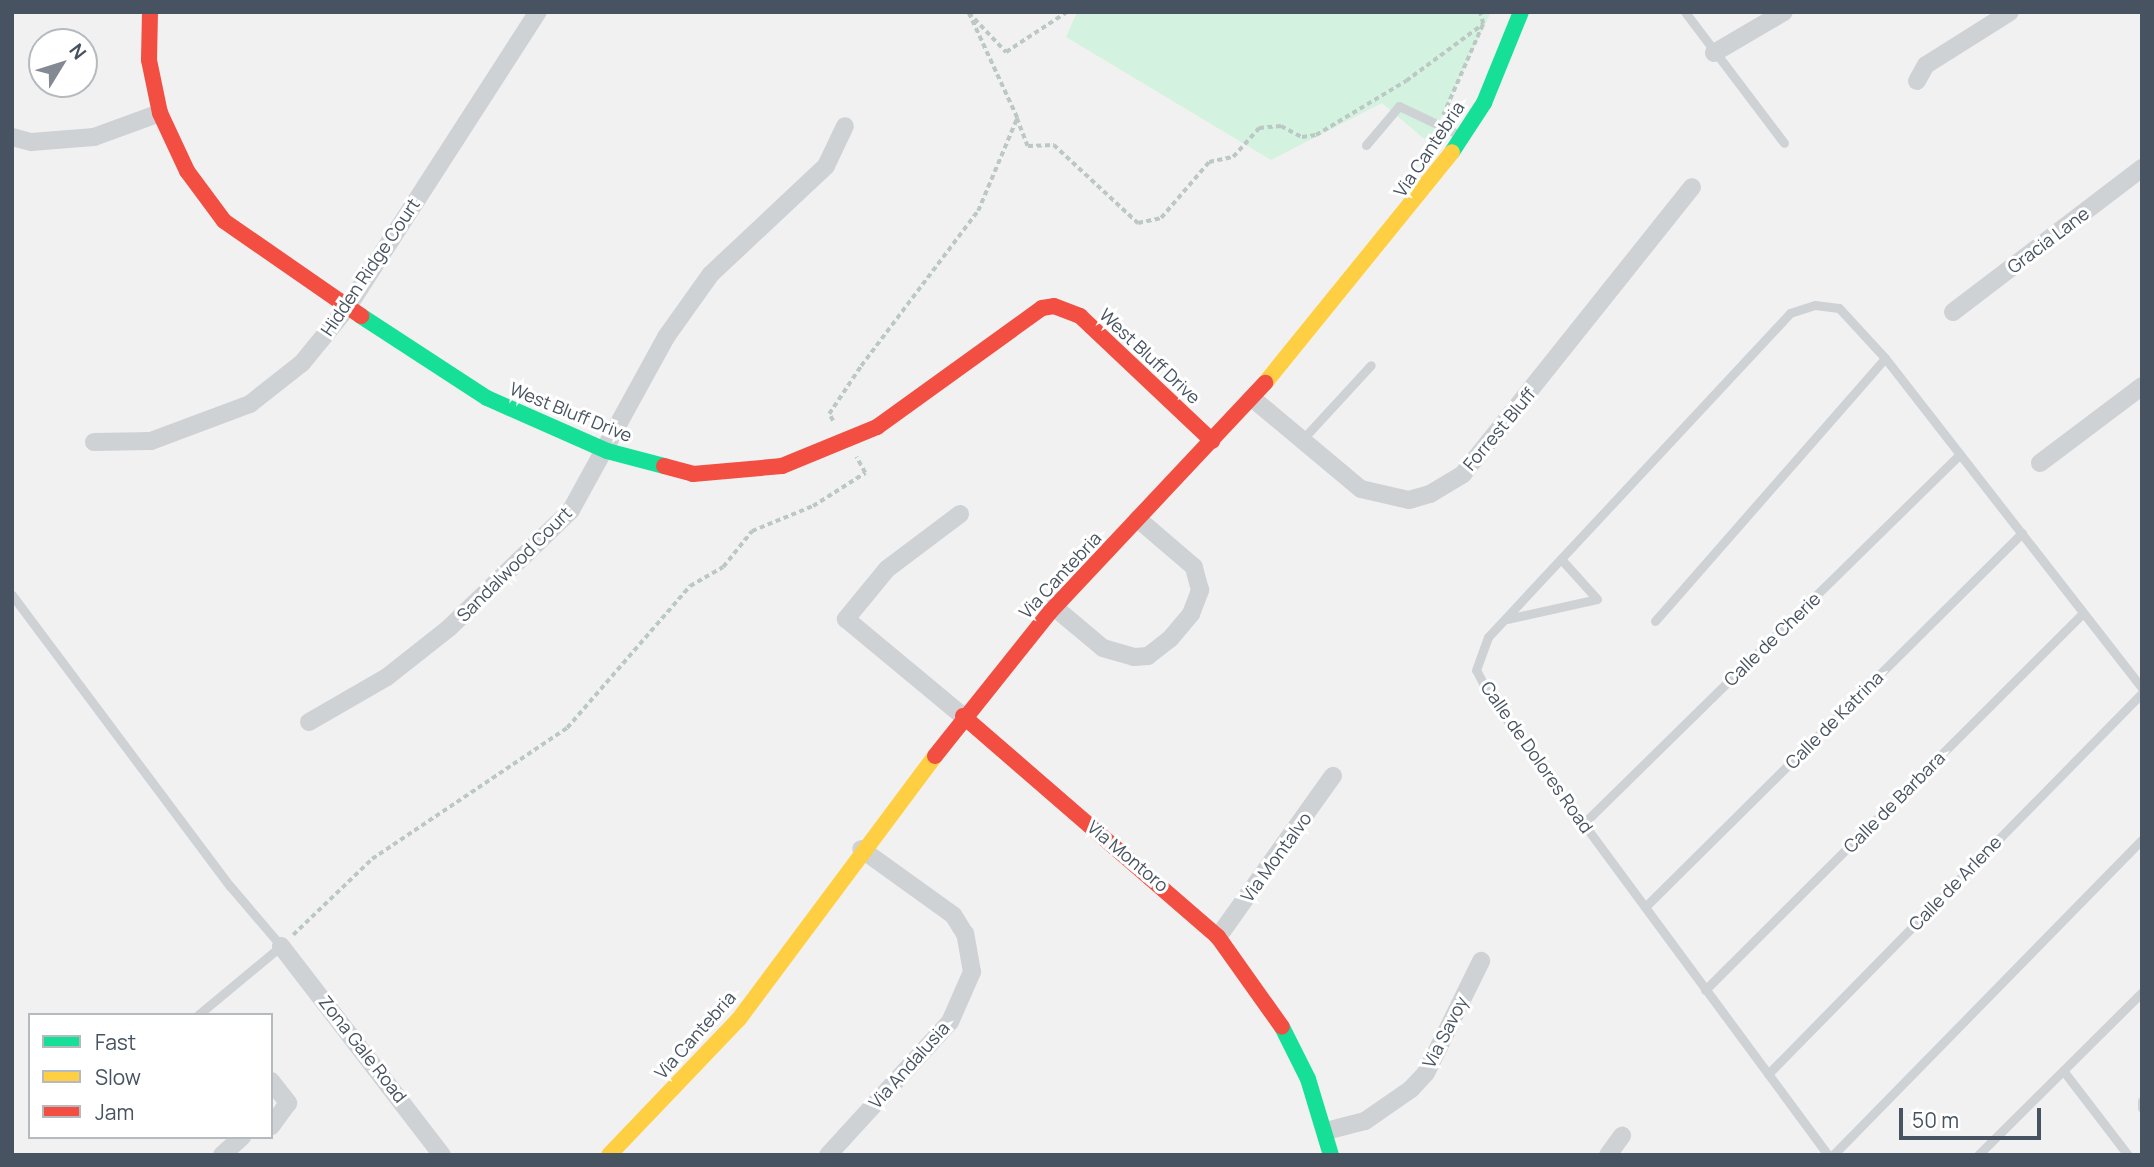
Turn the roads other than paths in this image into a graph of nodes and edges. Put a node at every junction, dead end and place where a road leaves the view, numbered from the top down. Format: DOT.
graph roads {
  1 [pos="150,12"];
  2 [pos="538,12"];
  3 [pos="1521,12"];
  4 [pos="1685,12"];
  5 [pos="1784,12"];
  6 [pos="2010,12"];
  7 [pos="1714,53"];
  8 [pos="1917,81"];
  9 [pos="160,113"];
  10 [pos="845,126"];
  11 [pos="12,137"];
  12 [pos="1463,137"];
  13 [pos="1784,143"];
  14 [pos="1366,145"];
  15 [pos="2142,168"];
  16 [pos="1692,187"];
  17 [pos="347,308"];
  18 [pos="1954,312"];
  19 [pos="1885,358"];
  20 [pos="1371,365"];
  21 [pos="2142,386"];
  22 [pos="1252,398"];
  23 [pos="1212,441"];
  24 [pos="94,442"];
  25 [pos="1300,442"];
  26 [pos="607,451"];
  27 [pos="1960,454"];
  28 [pos="2040,463"];
  29 [pos="960,514"];
  30 [pos="1138,519"];
  31 [pos="2022,533"];
  32 [pos="1561,559"];
  33 [pos="12,595"];
  34 [pos="1054,607"];
  35 [pos="2083,613"];
  36 [pos="1505,619"];
  37 [pos="1655,621"];
  38 [pos="2142,690"];
  39 [pos="964,716"];
  40 [pos="309,722"];
  41 [pos="1333,776"];
  42 [pos="1583,824"];
  43 [pos="2142,840"];
  44 [pos="861,849"];
  45 [pos="1645,907"];
  46 [pos="1218,937"];
  47 [pos="281,946"];
  48 [pos="1481,961"];
  49 [pos="1705,990"];
  50 [pos="2142,992"];
  51 [pos="200,1013"];
  52 [pos="2065,1073"];
  53 [pos="1768,1074"];
  54 [pos="273,1084"];
  55 [pos="2142,1101"];
  56 [pos="2142,1108"];
  57 [pos="273,1123"];
  58 [pos="1326,1131"];
  59 [pos="1622,1136"];
  60 [pos="240,1139"];
  61 [pos="222,1155"];
  62 [pos="442,1155"];
  63 [pos="609,1155"];
  64 [pos="828,1155"];
  65 [pos="1331,1155"];
  66 [pos="1608,1155"];
  67 [pos="1830,1155"];
  68 [pos="1978,1155"];
  69 [pos="2128,1155"];
  1 -- 9 [label="street, West Bluff Drive"];
  2 -- 17 [label="street, Hidden Ridge Court"];
  3 -- 12 [label="street, Via Cantebria"];
  4 -- 7 [label="lane"];
  5 -- 7 [label="street"];
  6 -- 8 [label="street"];
  7 -- 13 [label="lane"];
  9 -- 11 [label="street"];
  9 -- 17 [label="street, West Bluff Drive"];
  10 -- 26 [label="street, Sandalwood Court"];
  12 -- 14 [label="lane"];
  12 -- 22 [label="street, Via Cantebria"];
  15 -- 18 [label="street, Gracia Lane"];
  16 -- 25 [label="street, Forrest Bluff"];
  17 -- 24 [label="street, Hidden Ridge Court"];
  17 -- 26 [label="street, West Bluff Drive"];
  19 -- 27 [label="lane, Calle de Dolores Road"];
  19 -- 32 [label="lane, Calle de Dolores Road"];
  19 -- 37 [label="lane"];
  20 -- 25 [label="lane"];
  21 -- 28 [label="street"];
  22 -- 23 [label="street, Via Cantebria"];
  22 -- 25 [label="street, Forrest Bluff"];
  23 -- 26 [label="street, West Bluff Drive"];
  23 -- 30 [label="street, Via Cantebria"];
  26 -- 40 [label="street, Sandalwood Court"];
  27 -- 31 [label="lane, Calle de Dolores Road"];
  27 -- 42 [label="lane, Calle de Cherie"];
  29 -- 39 [label="street, Via Montoro"];
  30 -- 34 [label="street, Via Cantebria"];
  30 -- 34 [label="street"];
  31 -- 35 [label="lane, Calle de Dolores Road"];
  31 -- 45 [label="lane, Calle de Katrina"];
  32 -- 36 [label="lane, Calle de Dolores Road"];
  32 -- 36 [label="lane"];
  33 -- 47 [label="lane"];
  34 -- 39 [label="street, Via Cantebria"];
  35 -- 38 [label="lane, Calle de Dolores Road"];
  35 -- 49 [label="lane, Calle de Barbara"];
  36 -- 42 [label="lane, Calle de Dolores Road"];
  38 -- 53 [label="lane, Calle de Arlene"];
  39 -- 44 [label="street, Via Cantebria"];
  39 -- 46 [label="street, Via Montoro"];
  41 -- 46 [label="street, Via Montalvo"];
  42 -- 45 [label="lane, Calle de Dolores Road"];
  43 -- 67 [label="lane"];
  44 -- 63 [label="street, Via Cantebria"];
  44 -- 64 [label="street, Via Andalusia"];
  45 -- 49 [label="lane, Calle de Dolores Road"];
  46 -- 58 [label="street, Via Montoro"];
  47 -- 51 [label="lane"];
  47 -- 62 [label="street, Zona Gale Road"];
  48 -- 58 [label="street, Via Savoy"];
  49 -- 53 [label="lane, Calle de Dolores Road"];
  50 -- 52 [label="lane"];
  52 -- 68 [label="lane"];
  52 -- 69 [label="lane"];
  53 -- 67 [label="lane, Calle de Dolores Road"];
  54 -- 57 [label="street"];
  55 -- 56 [label="lane"];
  58 -- 65 [label="street, Via Montoro"];
  59 -- 66 [label="street"];
  60 -- 61 [label="street"];
}
